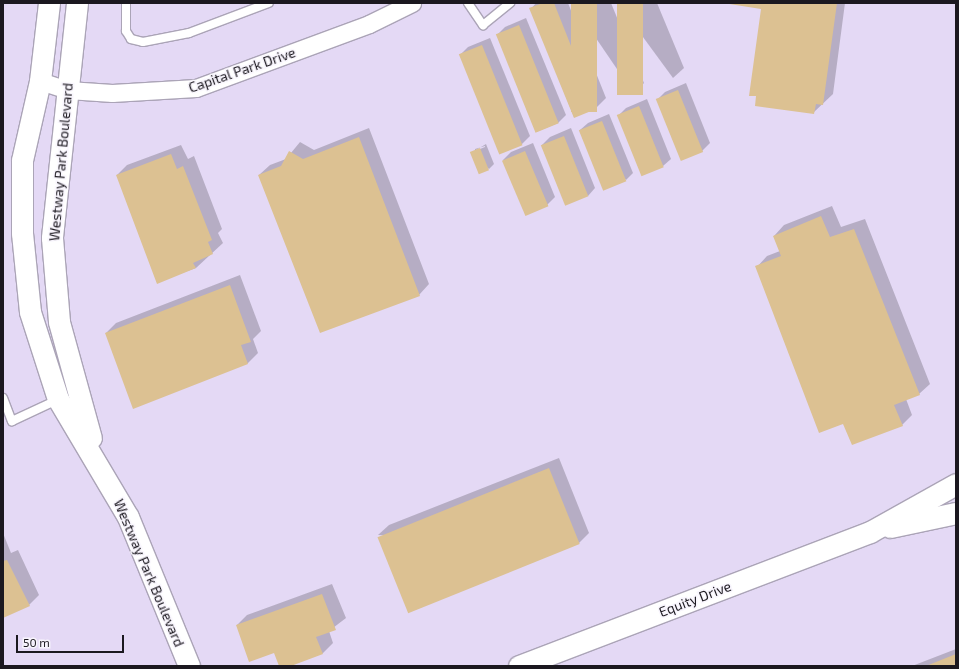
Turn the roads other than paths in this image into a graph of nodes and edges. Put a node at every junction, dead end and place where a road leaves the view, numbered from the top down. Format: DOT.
graph roads {
  1 [pos="49,3"];
  2 [pos="77,3"];
  3 [pos="126,3"];
  4 [pos="412,3"];
  5 [pos="468,3"];
  6 [pos="510,3"];
  7 [pos="266,4"];
  8 [pos="40,81"];
  9 [pos="68,90"];
  10 [pos="3,398"];
  11 [pos="58,399"];
  12 [pos="97,461"];
  13 [pos="956,484"];
  14 [pos="956,513"];
  15 [pos="870,532"];
  16 [pos="189,666"];
  17 [pos="519,666"];
  1 -- 8 [label="street, Westway Park Boulevard"];
  2 -- 9 [label="street, Westway Park Boulevard"];
  3 -- 7 [label="lane"];
  4 -- 9 [label="street, Capital Park Drive"];
  5 -- 6 [label="lane"];
  8 -- 9 [label="street, Capital Park Drive"];
  8 -- 11 [label="street, Westway Park Boulevard"];
  9 -- 12 [label="street, Westway Park Boulevard"];
  10 -- 11 [label="lane"];
  11 -- 12 [label="street, Westway Park Boulevard"];
  12 -- 16 [label="street, Westway Park Boulevard"];
  13 -- 15 [label="street, Equity Drive"];
  14 -- 15 [label="street, Equity Drive"];
  15 -- 17 [label="street, Equity Drive"];
}
